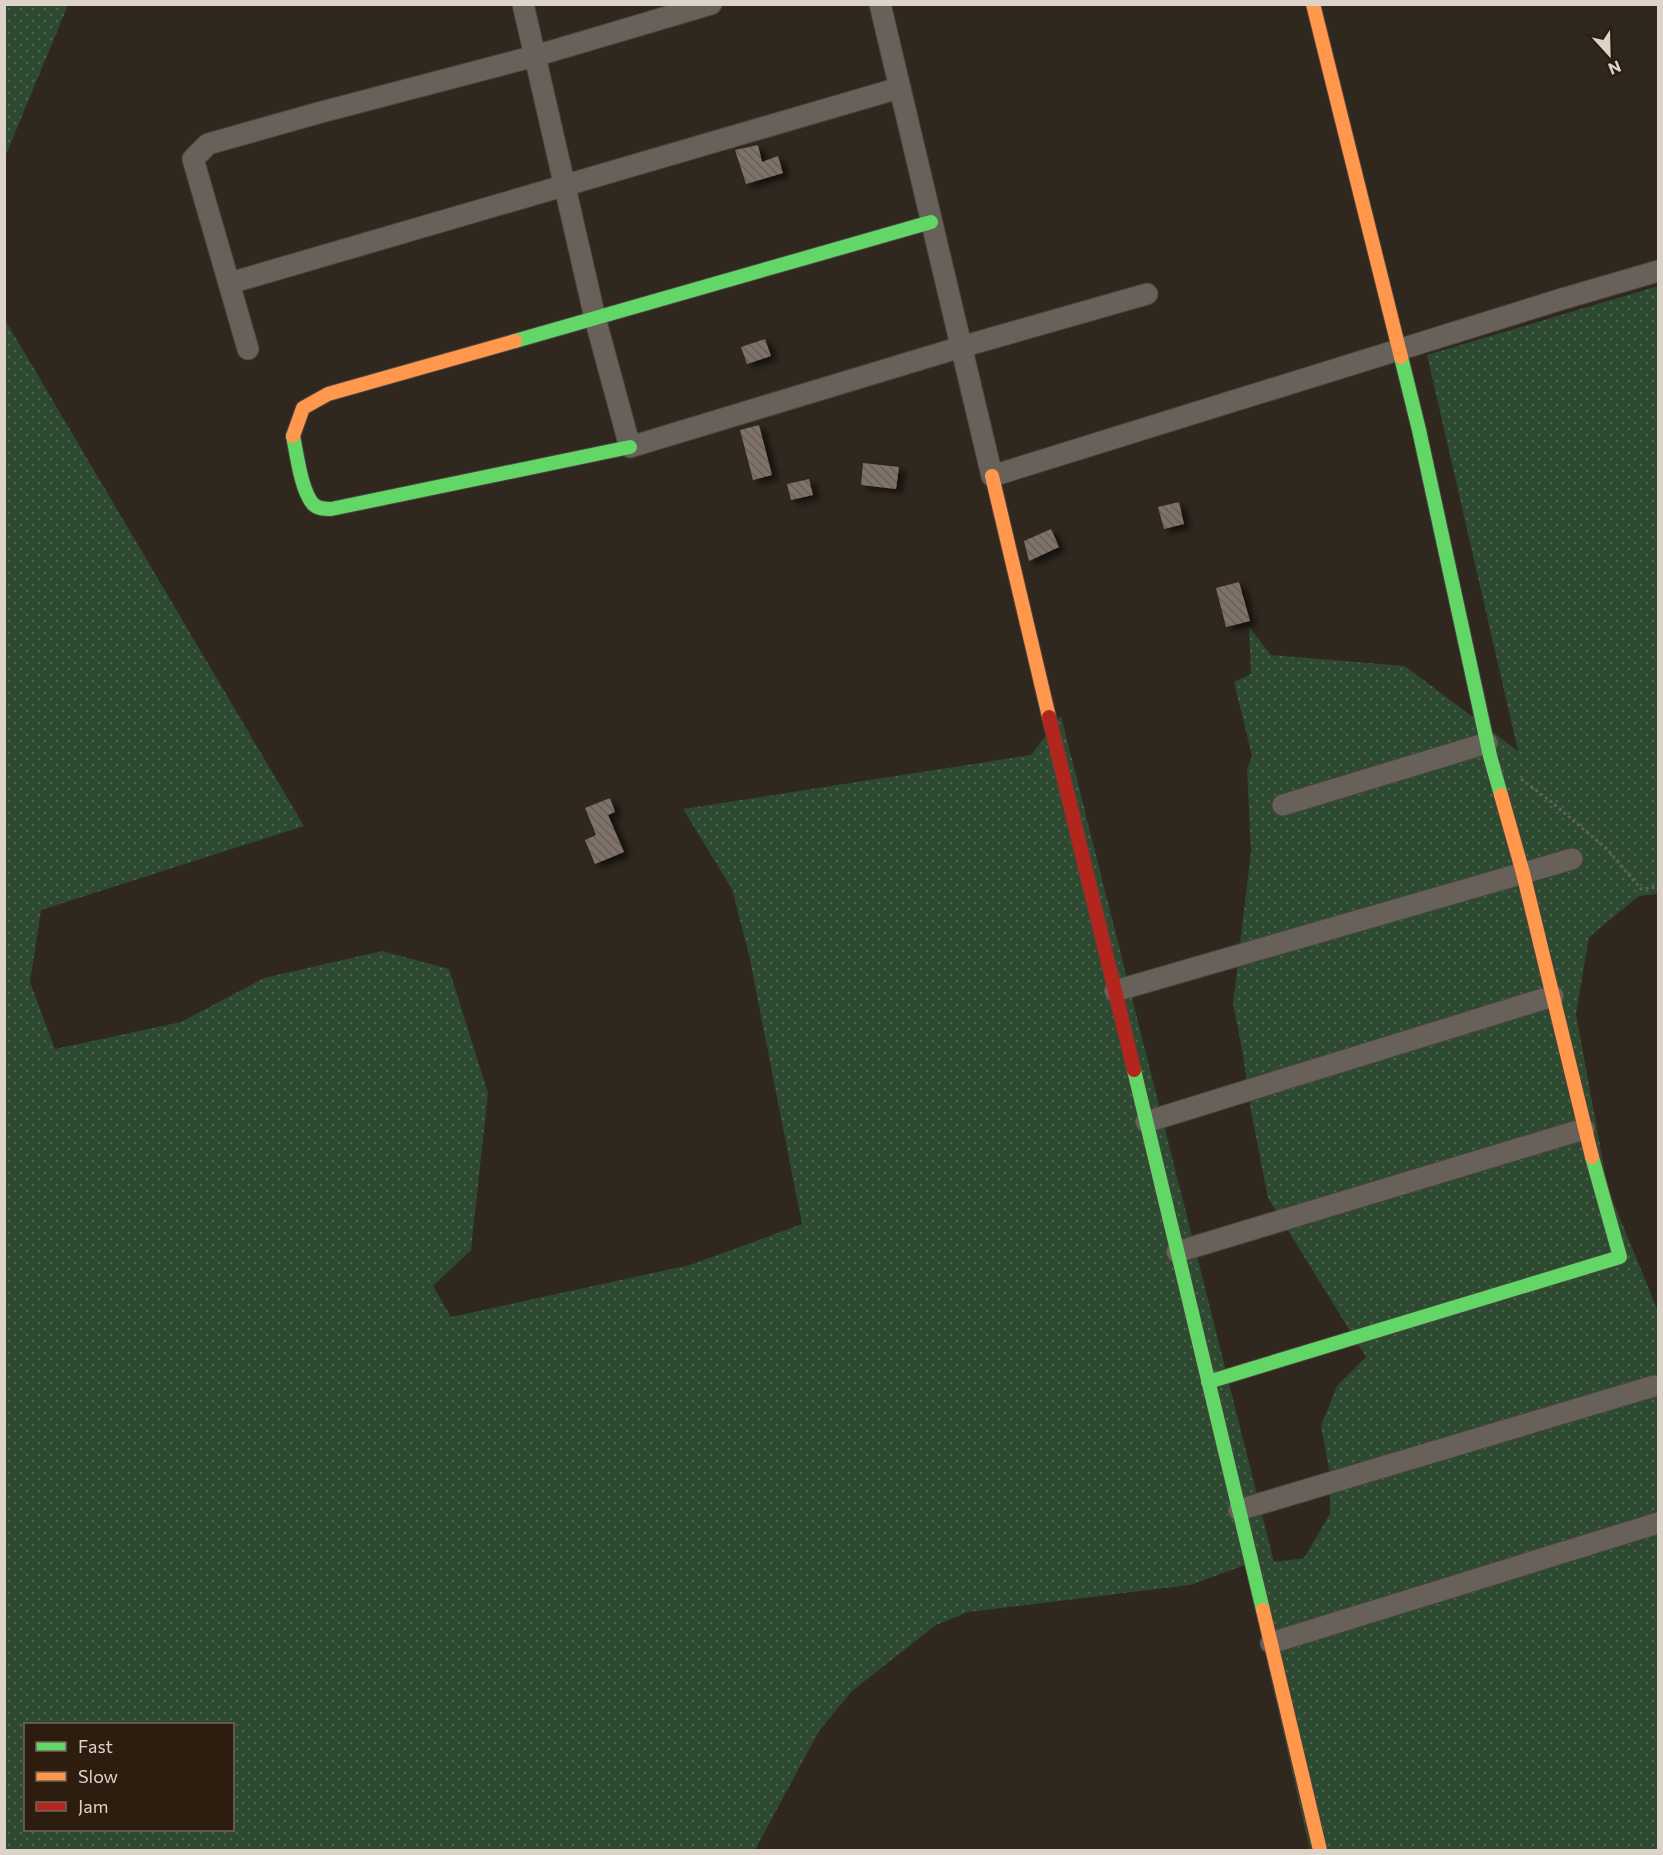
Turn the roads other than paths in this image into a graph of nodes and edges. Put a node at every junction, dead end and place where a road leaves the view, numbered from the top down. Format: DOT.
graph roads {
  1 [pos="523,4"];
  2 [pos="711,4"];
  3 [pos="880,4"];
  4 [pos="1312,4"];
  5 [pos="535,56"];
  6 [pos="899,88"];
  7 [pos="564,187"];
  8 [pos="931,222"];
  9 [pos="1659,271"];
  10 [pos="230,283"];
  11 [pos="1147,294"];
  12 [pos="595,318"];
  13 [pos="961,347"];
  14 [pos="248,348"];
  15 [pos="1398,350"];
  16 [pos="630,447"];
  17 [pos="992,476"];
  18 [pos="1487,743"];
  19 [pos="1283,806"];
  20 [pos="1572,859"];
  21 [pos="1524,873"];
  22 [pos="1115,991"];
  23 [pos="1553,996"];
  24 [pos="1146,1122"];
  25 [pos="1584,1129"];
  26 [pos="1177,1252"];
  27 [pos="1208,1382"];
  28 [pos="1654,1386"];
  29 [pos="1239,1510"];
  30 [pos="1659,1524"];
  31 [pos="1271,1643"];
  32 [pos="1320,1851"];
  1 -- 5 [label="street"];
  2 -- 5 [label="street"];
  3 -- 6 [label="street"];
  4 -- 15 [label="street"];
  5 -- 7 [label="street"];
  5 -- 10 [label="street"];
  6 -- 7 [label="street"];
  6 -- 8 [label="street"];
  7 -- 10 [label="street"];
  7 -- 12 [label="street"];
  8 -- 12 [label="street"];
  8 -- 13 [label="street"];
  9 -- 15 [label="street"];
  10 -- 14 [label="street"];
  11 -- 13 [label="street"];
  12 -- 16 [label="street"];
  12 -- 16 [label="street"];
  13 -- 16 [label="street"];
  13 -- 17 [label="street"];
  15 -- 17 [label="street"];
  15 -- 18 [label="street"];
  17 -- 22 [label="street"];
  18 -- 19 [label="street"];
  18 -- 21 [label="street"];
  20 -- 21 [label="street"];
  21 -- 22 [label="street"];
  21 -- 23 [label="street"];
  22 -- 24 [label="street"];
  23 -- 24 [label="street"];
  23 -- 25 [label="street"];
  24 -- 26 [label="street"];
  25 -- 26 [label="street"];
  25 -- 27 [label="street"];
  26 -- 27 [label="street"];
  27 -- 29 [label="street"];
  28 -- 29 [label="street"];
  29 -- 31 [label="street"];
  30 -- 31 [label="street"];
  31 -- 32 [label="street"];
}
